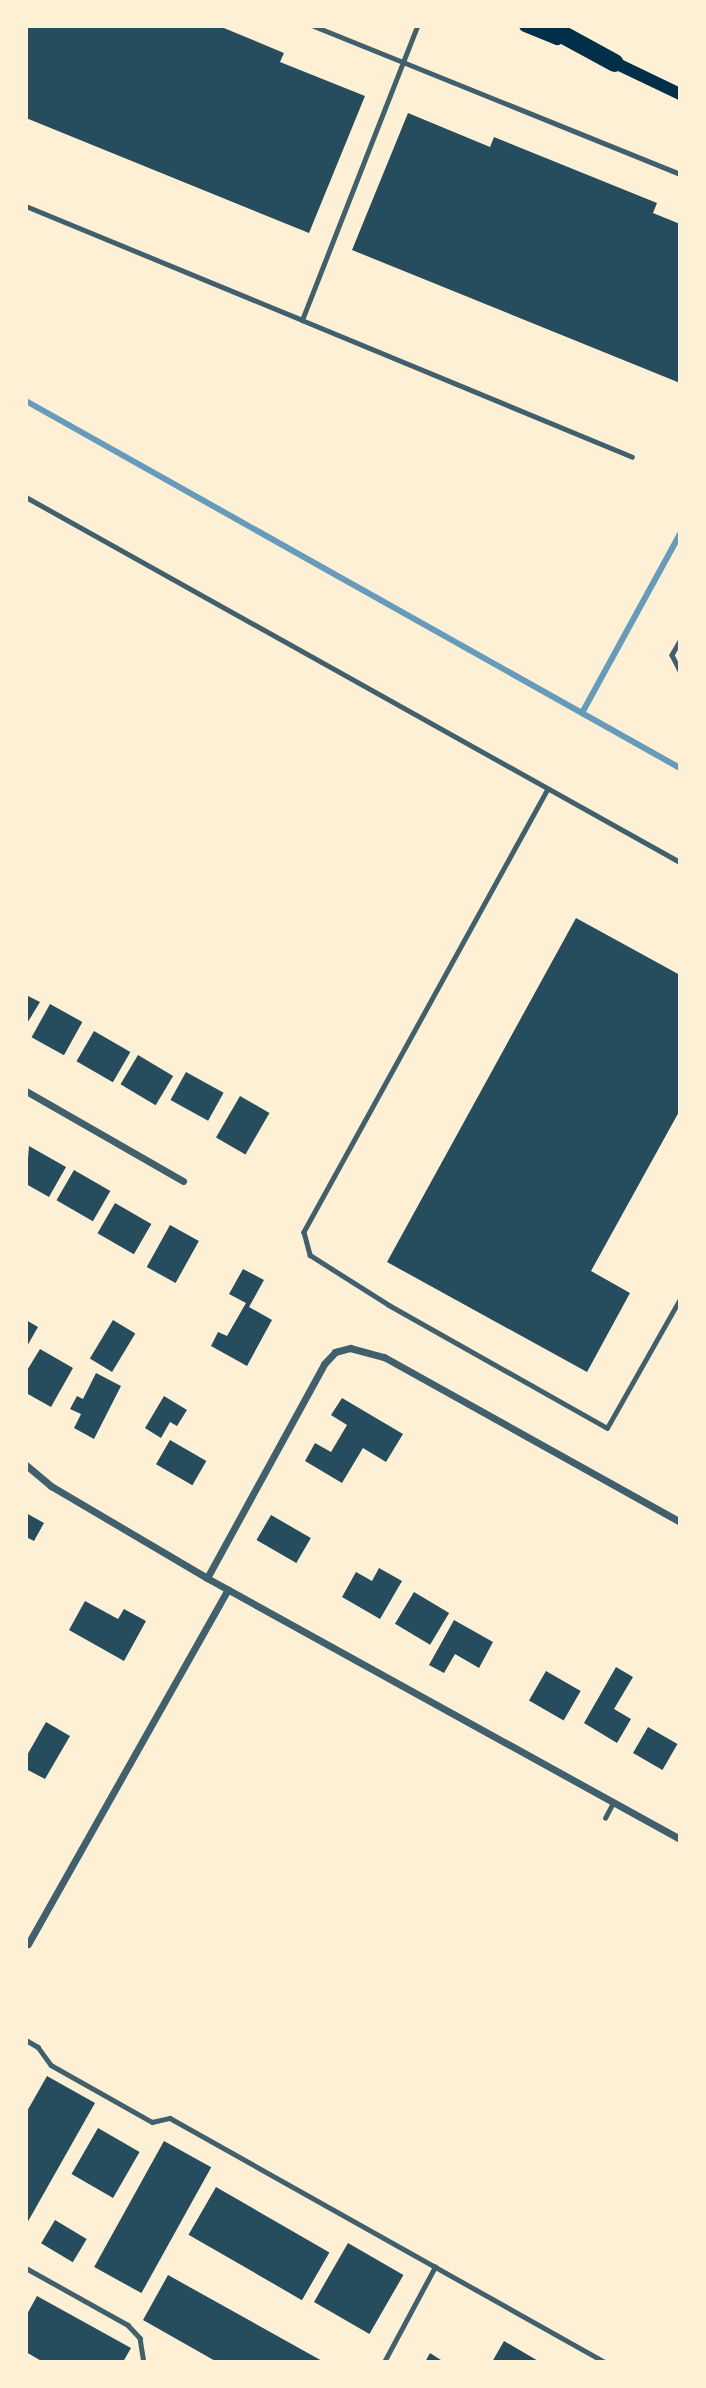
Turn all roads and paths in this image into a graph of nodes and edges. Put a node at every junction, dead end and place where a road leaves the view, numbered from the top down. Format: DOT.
graph roads {
  1 [pos="314,26"];
  2 [pos="417,26"];
  3 [pos="524,26"];
  4 [pos="547,26"];
  5 [pos="403,62"];
  6 [pos="615,62"];
  7 [pos="680,94"];
  8 [pos="680,174"];
  9 [pos="26,206"];
  10 [pos="302,320"];
  11 [pos="632,457"];
  12 [pos="26,497"];
  13 [pos="680,641"];
  14 [pos="680,671"];
  15 [pos="548,789"];
  16 [pos="680,862"];
  17 [pos="26,1091"];
  18 [pos="183,1181"];
  19 [pos="680,1299"];
  20 [pos="26,1465"];
  21 [pos="680,1522"];
  22 [pos="207,1578"];
  23 [pos="228,1589"];
  24 [pos="613,1802"];
  25 [pos="605,1818"];
  26 [pos="680,1839"];
  27 [pos="28,1944"];
  28 [pos="26,2040"];
  29 [pos="435,2267"];
  30 [pos="26,2268"];
  31 [pos="144,2362"];
  32 [pos="384,2362"];
  33 [pos="605,2362"];
  1 -- 5 [label="lane"];
  2 -- 5 [label="lane"];
  3 -- 6 [label="main road"];
  4 -- 6 [label="highway"];
  5 -- 8 [label="lane"];
  5 -- 10 [label="lane"];
  6 -- 7 [label="main road"];
  9 -- 10 [label="lane"];
  10 -- 11 [label="lane"];
  12 -- 15 [label="lane"];
  13 -- 14 [label="lane"];
  15 -- 16 [label="lane"];
  15 -- 19 [label="lane"];
  17 -- 18 [label="street"];
  20 -- 22 [label="street"];
  21 -- 22 [label="street"];
  22 -- 23 [label="street"];
  23 -- 24 [label="street"];
  23 -- 27 [label="street"];
  24 -- 25 [label="lane"];
  24 -- 26 [label="street"];
  28 -- 29 [label="lane"];
  29 -- 32 [label="lane"];
  29 -- 33 [label="lane"];
  30 -- 31 [label="lane"];
}
